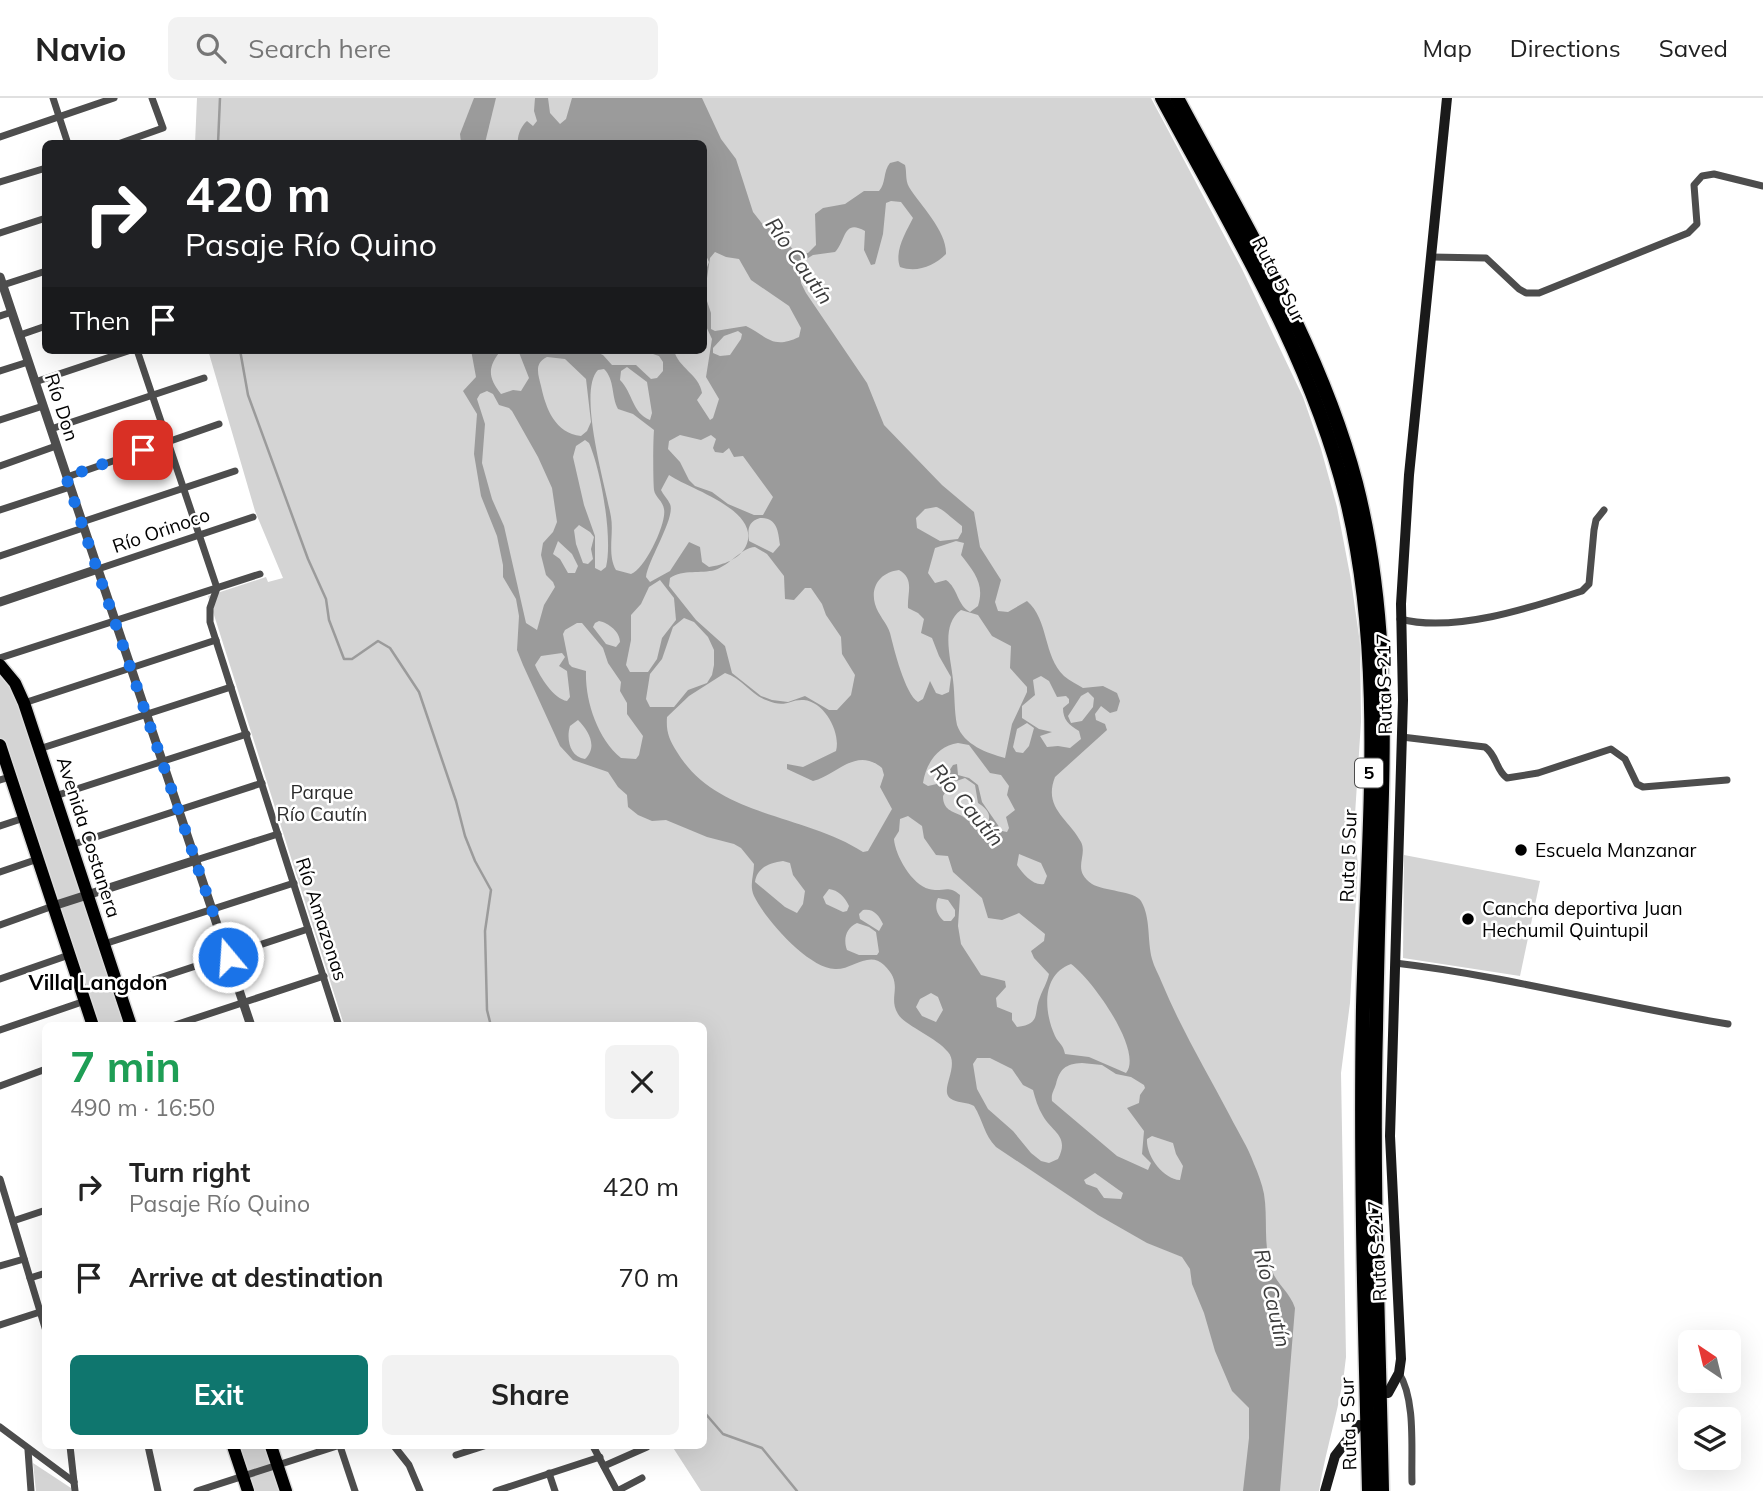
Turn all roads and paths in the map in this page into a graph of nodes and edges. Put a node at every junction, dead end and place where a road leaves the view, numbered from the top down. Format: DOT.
graph roads {
  1 [pos="53,98"];
  2 [pos="114,98"];
  3 [pos="152,98"];
  4 [pos="1162,98"];
  5 [pos="1177,98"];
  6 [pos="1447,98"];
  7 [pos="59,116"];
  8 [pos="0,137"];
  9 [pos="67,140"];
  10 [pos="129,140"];
  11 [pos="42,168"];
  12 [pos="0,183"];
  13 [pos="1763,186"];
  14 [pos="42,219"];
  15 [pos="0,233"];
  16 [pos="1431,257"];
  17 [pos="42,272"];
  18 [pos="1,281"];
  19 [pos="12,312"];
  20 [pos="0,316"];
  21 [pos="42,327"];
  22 [pos="20,335"];
  23 [pos="119,354"];
  24 [pos="139,354"];
  25 [pos="28,362"];
  26 [pos="0,371"];
  27 [pos="204,378"];
  28 [pos="35,383"];
  29 [pos="153,396"];
  30 [pos="43,406"];
  31 [pos="0,420"];
  32 [pos="219,424"];
  33 [pos="51,429"];
  34 [pos="168,442"];
  35 [pos="56,446"];
  36 [pos="0,466"];
  37 [pos="235,471"];
  38 [pos="68,482"];
  39 [pos="184,488"];
  40 [pos="0,510"];
  41 [pos="1604,510"];
  42 [pos="253,517"];
  43 [pos="83,525"];
  44 [pos="200,535"];
  45 [pos="0,556"];
  46 [pos="98,569"];
  47 [pos="260,574"];
  48 [pos="217,588"];
  49 [pos="0,602"];
  50 [pos="1400,618"];
  51 [pos="116,622"];
  52 [pos="216,640"];
  53 [pos="0,659"];
  54 [pos="0,665"];
  55 [pos="131,668"];
  56 [pos="0,683"];
  57 [pos="231,687"];
  58 [pos="22,698"];
  59 [pos="147,714"];
  60 [pos="247,734"];
  61 [pos="1402,737"];
  62 [pos="0,745"];
  63 [pos="39,749"];
  64 [pos="163,761"];
  65 [pos="5,778"];
  66 [pos="1727,780"];
  67 [pos="262,783"];
  68 [pos="55,796"];
  69 [pos="179,810"];
  70 [pos="24,818"];
  71 [pos="0,826"];
  72 [pos="278,834"];
  73 [pos="71,845"];
  74 [pos="38,859"];
  75 [pos="196,860"];
  76 [pos="0,872"];
  77 [pos="294,883"];
  78 [pos="88,895"];
  79 [pos="53,906"];
  80 [pos="212,909"];
  81 [pos="0,925"];
  82 [pos="308,929"];
  83 [pos="104,944"];
  84 [pos="69,955"];
  85 [pos="228,957"];
  86 [pos="1395,963"];
  87 [pos="324,976"];
  88 [pos="0,979"];
  89 [pos="120,991"];
  90 [pos="85,1001"];
  91 [pos="244,1002"];
  92 [pos="92,1022"];
  93 [pos="130,1022"];
  94 [pos="184,1022"];
  95 [pos="250,1022"];
  96 [pos="337,1022"];
  97 [pos="1728,1024"];
  98 [pos="0,1030"];
  99 [pos="42,1070"];
  100 [pos="0,1086"];
  101 [pos="0,1179"];
  102 [pos="4,1205"];
  103 [pos="42,1211"];
  104 [pos="13,1221"];
  105 [pos="24,1259"];
  106 [pos="0,1266"];
  107 [pos="42,1274"];
  108 [pos="30,1278"];
  109 [pos="40,1312"];
  110 [pos="42,1318"];
  111 [pos="0,1325"];
  112 [pos="1399,1373"];
  113 [pos="1388,1393"];
  114 [pos="1359,1425"];
  115 [pos="0,1427"];
  116 [pos="70,1449"];
  117 [pos="149,1449"];
  118 [pos="234,1449"];
  119 [pos="272,1449"];
  120 [pos="328,1449"];
  121 [pos="339,1449"];
  122 [pos="396,1449"];
  123 [pos="475,1449"];
  124 [pos="595,1449"];
  125 [pos="642,1449"];
  126 [pos="28,1450"];
  127 [pos="456,1455"];
  128 [pos="600,1457"];
  129 [pos="277,1465"];
  130 [pos="604,1466"];
  131 [pos="549,1473"];
  132 [pos="243,1476"];
  133 [pos="642,1478"];
  134 [pos="74,1482"];
  135 [pos="1412,1482"];
  136 [pos="499,1490"];
  137 [pos="31,1491"];
  138 [pos="75,1491"];
  139 [pos="158,1491"];
  140 [pos="197,1491"];
  141 [pos="248,1491"];
  142 [pos="286,1491"];
  143 [pos="355,1491"];
  144 [pos="419,1491"];
  145 [pos="555,1491"];
  146 [pos="617,1491"];
  147 [pos="1325,1491"];
  148 [pos="1369,1491"];
  149 [pos="1382,1491"];
  1 -- 7 [label="street"];
  2 -- 7 [label="street"];
  3 -- 10 [label="street"];
  4 -- 148 [label="highway, Ruta 5 Sur / 5"];
  5 -- 149 [label="highway, Ruta 5 Sur / 5"];
  6 -- 16 [label="main road, Ruta S-217"];
  7 -- 8 [label="street"];
  7 -- 9 [label="street"];
  11 -- 12 [label="street"];
  13 -- 16 [label="street"];
  14 -- 15 [label="street"];
  16 -- 50 [label="main road, Ruta S-217"];
  17 -- 18 [label="street"];
  18 -- 19 [label="street, Río Don"];
  19 -- 20 [label="street"];
  19 -- 22 [label="street, Río Don"];
  21 -- 22 [label="street"];
  22 -- 25 [label="street, Río Don"];
  23 -- 28 [label="street"];
  24 -- 29 [label="street"];
  25 -- 26 [label="street"];
  25 -- 28 [label="street, Río Don"];
  27 -- 29 [label="street"];
  28 -- 30 [label="street, Río Don"];
  29 -- 33 [label="street"];
  29 -- 34 [label="street"];
  30 -- 31 [label="street"];
  30 -- 33 [label="street, Río Don"];
  32 -- 34 [label="street"];
  33 -- 35 [label="street, Río Don"];
  34 -- 38 [label="street"];
  34 -- 39 [label="street"];
  35 -- 36 [label="street"];
  35 -- 38 [label="street, Río Don"];
  37 -- 39 [label="street"];
  38 -- 40 [label="street"];
  38 -- 43 [label="street, Río Don"];
  39 -- 43 [label="street"];
  39 -- 44 [label="street"];
  41 -- 50 [label="street"];
  42 -- 44 [label="street, Río Orinoco"];
  43 -- 45 [label="street"];
  43 -- 46 [label="street, Río Don"];
  44 -- 46 [label="street, Río Orinoco"];
  44 -- 48 [label="street"];
  46 -- 49 [label="street, Río Orinoco"];
  46 -- 51 [label="street, Río Don"];
  47 -- 48 [label="street"];
  48 -- 51 [label="street"];
  48 -- 52 [label="street, Río Amazonas"];
  50 -- 61 [label="main road, Ruta S-217"];
  51 -- 53 [label="street"];
  51 -- 55 [label="street, Río Don"];
  52 -- 55 [label="street"];
  52 -- 57 [label="street, Río Amazonas"];
  54 -- 58 [label="main road, Avenida Costanera"];
  55 -- 58 [label="street"];
  55 -- 59 [label="street, Río Don"];
  56 -- 58 [label="main road"];
  57 -- 59 [label="street"];
  57 -- 60 [label="street, Río Amazonas"];
  58 -- 63 [label="main road, Avenida Costanera"];
  59 -- 63 [label="street"];
  59 -- 64 [label="street, Río Don"];
  60 -- 64 [label="street"];
  60 -- 67 [label="street, Río Amazonas"];
  61 -- 66 [label="street"];
  61 -- 86 [label="main road, Ruta S-217"];
  62 -- 65 [label="main road"];
  63 -- 68 [label="main road, Avenida Costanera"];
  64 -- 68 [label="street"];
  64 -- 69 [label="street, Río Don"];
  65 -- 70 [label="main road"];
  67 -- 69 [label="street"];
  67 -- 72 [label="street, Río Amazonas"];
  68 -- 73 [label="main road, Avenida Costanera"];
  69 -- 73 [label="street"];
  69 -- 75 [label="street, Río Don"];
  70 -- 71 [label="street"];
  70 -- 74 [label="main road"];
  72 -- 75 [label="street"];
  72 -- 77 [label="street, Río Amazonas"];
  73 -- 78 [label="main road, Avenida Costanera"];
  74 -- 76 [label="street"];
  74 -- 79 [label="main road"];
  75 -- 78 [label="street"];
  75 -- 80 [label="street, Río Don"];
  77 -- 80 [label="street"];
  77 -- 82 [label="street, Río Amazonas"];
  78 -- 79 [label="street"];
  78 -- 83 [label="main road, Avenida Costanera"];
  79 -- 81 [label="street"];
  79 -- 84 [label="main road"];
  80 -- 83 [label="street"];
  80 -- 85 [label="street, Río Don"];
  82 -- 85 [label="street"];
  82 -- 87 [label="street, Río Amazonas"];
  83 -- 89 [label="main road, Avenida Costanera"];
  84 -- 88 [label="street"];
  84 -- 90 [label="main road"];
  85 -- 89 [label="street"];
  85 -- 91 [label="street, Río Don"];
  86 -- 97 [label="street"];
  86 -- 112 [label="main road, Ruta S-217"];
  87 -- 91 [label="street"];
  87 -- 96 [label="street, Río Amazonas"];
  89 -- 93 [label="main road, Avenida Costanera"];
  90 -- 92 [label="main road"];
  90 -- 98 [label="street"];
  91 -- 94 [label="street"];
  91 -- 95 [label="street, Río Don"];
  99 -- 100 [label="street"];
  101 -- 102 [label="street"];
  102 -- 104 [label="street"];
  103 -- 104 [label="street"];
  104 -- 105 [label="street"];
  105 -- 106 [label="street"];
  105 -- 108 [label="street"];
  107 -- 108 [label="street"];
  108 -- 109 [label="street"];
  109 -- 110 [label="street"];
  109 -- 111 [label="street"];
  112 -- 113 [label="main road, Ruta S-217"];
  112 -- 135 [label="street"];
  114 -- 147 [label="main road"];
  115 -- 126 [label="street"];
  116 -- 134 [label="street"];
  117 -- 139 [label="street"];
  118 -- 132 [label="main road"];
  119 -- 129 [label="main road"];
  120 -- 129 [label="street"];
  121 -- 143 [label="street"];
  122 -- 144 [label="street"];
  123 -- 127 [label="street"];
  124 -- 128 [label="street"];
  125 -- 130 [label="street"];
  126 -- 134 [label="street"];
  126 -- 137 [label="street"];
  128 -- 130 [label="street"];
  128 -- 131 [label="street"];
  129 -- 132 [label="street"];
  129 -- 142 [label="main road"];
  130 -- 146 [label="street"];
  131 -- 136 [label="street"];
  131 -- 145 [label="street"];
  132 -- 140 [label="street"];
  132 -- 141 [label="main road"];
  133 -- 146 [label="street"];
  134 -- 138 [label="street"];
}
